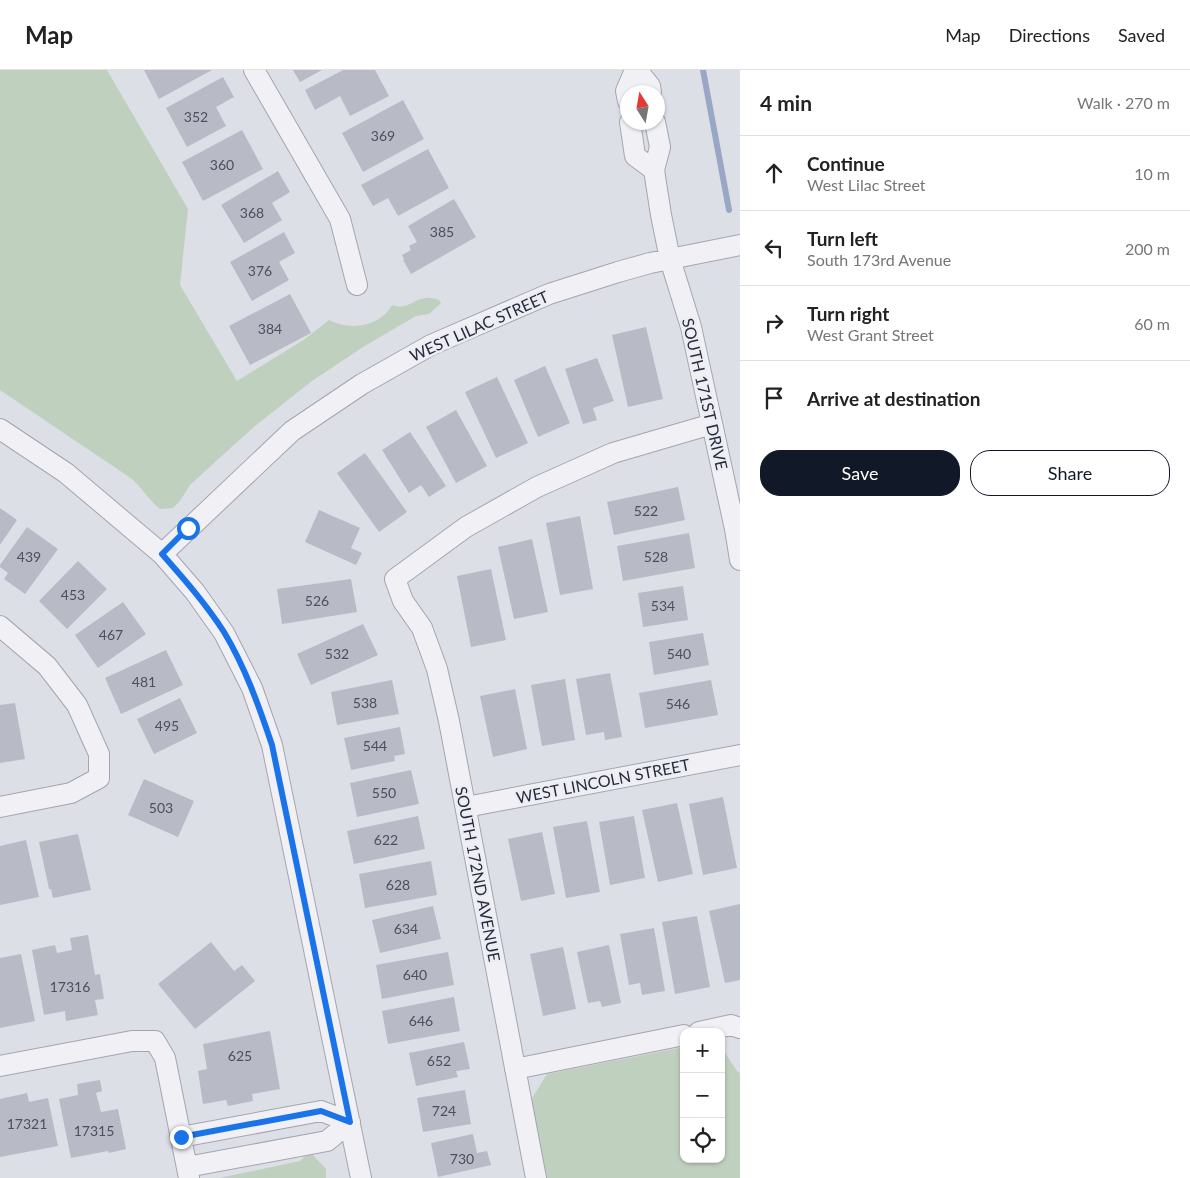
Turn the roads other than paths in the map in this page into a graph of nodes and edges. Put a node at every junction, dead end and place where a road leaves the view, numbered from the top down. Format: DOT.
graph roads {
  1 [pos="254,70"];
  2 [pos="636,70"];
  3 [pos="629,85"];
  4 [pos="649,85"];
  5 [pos="631,130"];
  6 [pos="657,130"];
  7 [pos="654,170"];
  8 [pos="740,245"];
  9 [pos="670,259"];
  10 [pos="357,285"];
  11 [pos="712,424"];
  12 [pos="0,429"];
  13 [pos="162,554"];
  14 [pos="740,560"];
  15 [pos="0,626"];
  16 [pos="740,755"];
  17 [pos="0,807"];
  18 [pos="466,807"];
  19 [pos="717,1028"];
  20 [pos="740,1028"];
  21 [pos="680,1036"];
  22 [pos="0,1066"];
  23 [pos="515,1069"];
  24 [pos="350,1122"];
  25 [pos="181,1137"];
  26 [pos="188,1173"];
  27 [pos="361,1178"];
  28 [pos="536,1178"];
  1 -- 10 [label="street"];
  2 -- 3 [label="street"];
  2 -- 4 [label="street"];
  5 -- 7 [label="street"];
  6 -- 7 [label="street"];
  7 -- 9 [label="street, SOUTH 171ST DRIVE"];
  8 -- 9 [label="street, WEST LILAC STREET"];
  9 -- 11 [label="street, SOUTH 171ST DRIVE"];
  9 -- 13 [label="street, WEST LILAC STREET"];
  11 -- 14 [label="street, SOUTH 171ST DRIVE"];
  11 -- 18 [label="street, SOUTH 172ND AVENUE"];
  12 -- 13 [label="street"];
  13 -- 24 [label="street"];
  15 -- 17 [label="street"];
  16 -- 18 [label="street, WEST LINCOLN STREET"];
  18 -- 23 [label="street, SOUTH 172ND AVENUE"];
  19 -- 20 [label="street"];
  21 -- 23 [label="street"];
  22 -- 25 [label="street"];
  23 -- 28 [label="street, SOUTH 172ND AVENUE"];
  24 -- 25 [label="street"];
  24 -- 26 [label="street"];
  24 -- 27 [label="street"];
  25 -- 26 [label="street"];
}
